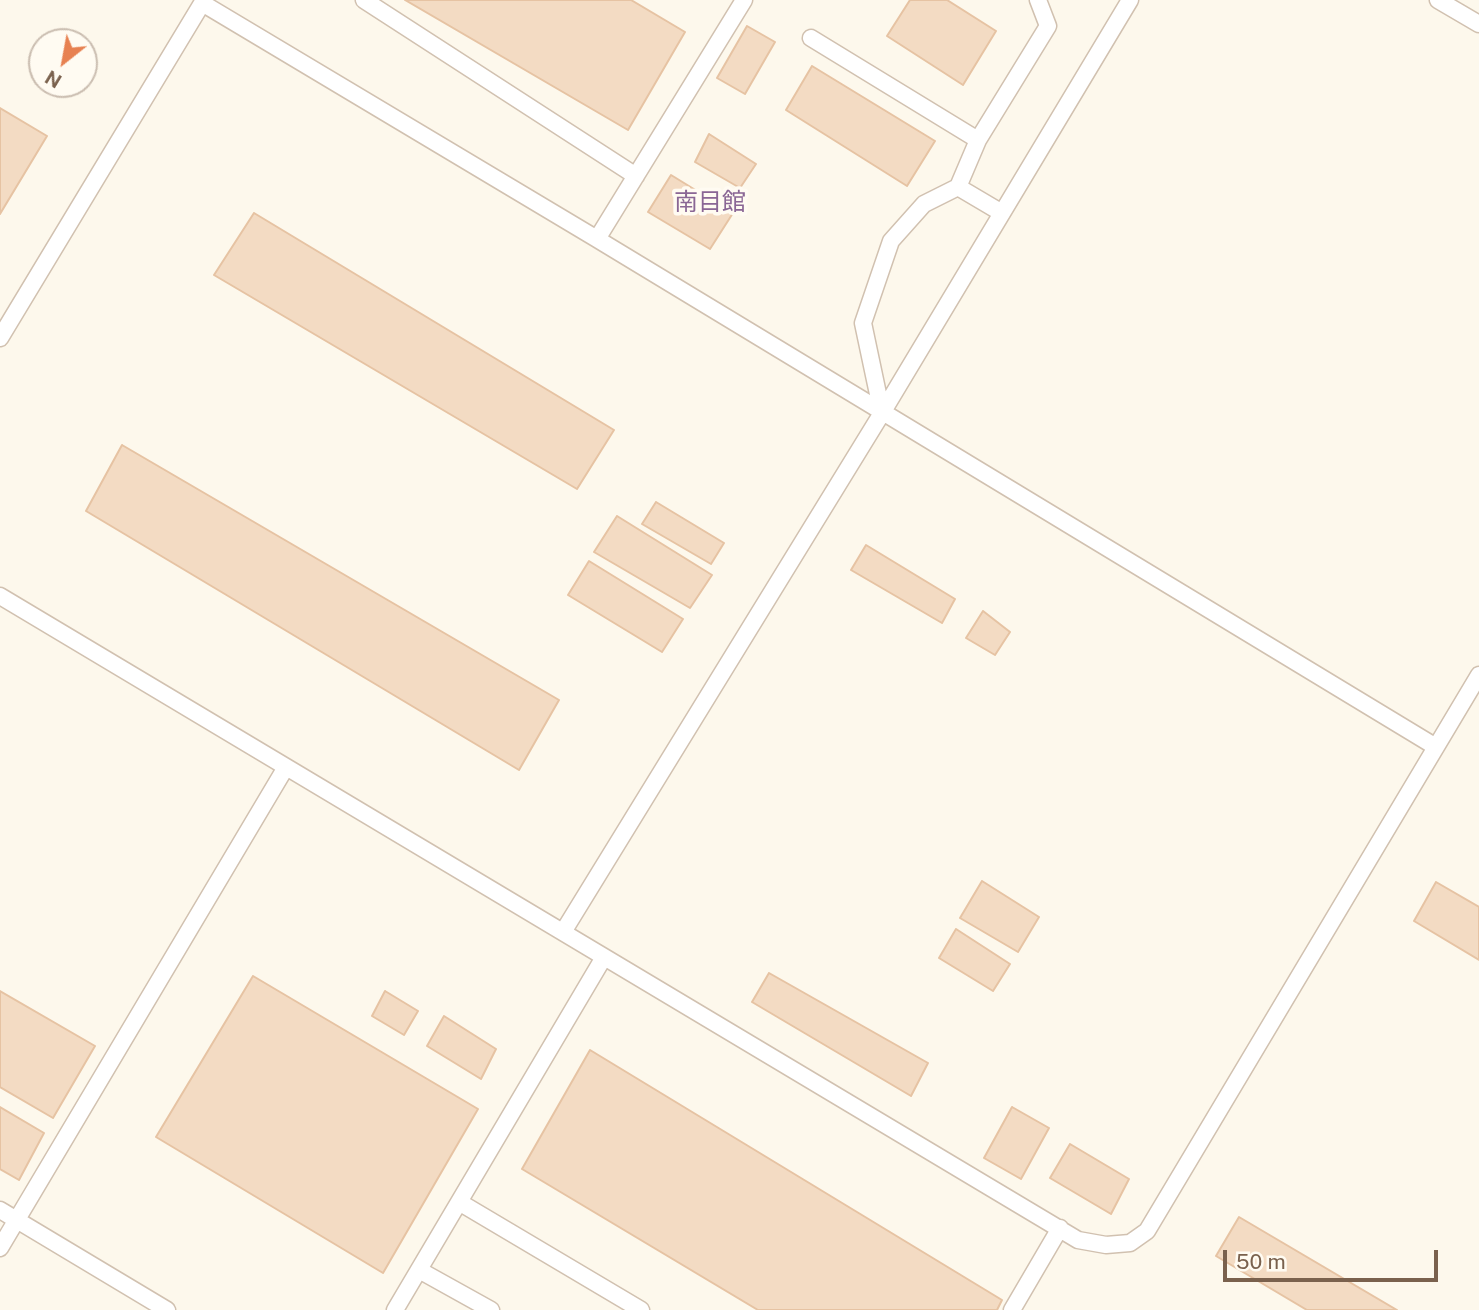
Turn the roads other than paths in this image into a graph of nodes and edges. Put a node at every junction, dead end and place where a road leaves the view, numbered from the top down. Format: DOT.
graph roads {
  1 [pos="364,0"];
  2 [pos="744,0"];
  3 [pos="1038,0"];
  4 [pos="1130,0"];
  5 [pos="1438,0"];
  6 [pos="203,2"];
  7 [pos="1479,24"];
  8 [pos="811,38"];
  9 [pos="978,140"];
  10 [pos="636,176"];
  11 [pos="958,187"];
  12 [pos="1002,214"];
  13 [pos="597,239"];
  14 [pos="0,338"];
  15 [pos="882,413"];
  16 [pos="0,596"];
  17 [pos="1479,675"];
  18 [pos="1436,747"];
  19 [pos="286,766"];
  20 [pos="563,932"];
  21 [pos="604,957"];
  22 [pos="459,1202"];
  23 [pos="0,1210"];
  24 [pos="17,1220"];
  25 [pos="1060,1228"];
  26 [pos="0,1248"];
  27 [pos="419,1269"];
  28 [pos="167,1310"];
  29 [pos="395,1310"];
  30 [pos="491,1310"];
  31 [pos="641,1310"];
  32 [pos="1012,1310"];
  1 -- 10 [label="lane"];
  2 -- 10 [label="lane"];
  3 -- 9 [label="lane"];
  4 -- 12 [label="lane"];
  5 -- 7 [label="lane"];
  6 -- 13 [label="lane"];
  6 -- 14 [label="lane"];
  8 -- 9 [label="lane"];
  9 -- 11 [label="lane"];
  10 -- 13 [label="lane"];
  11 -- 12 [label="lane"];
  11 -- 15 [label="lane"];
  12 -- 15 [label="lane"];
  13 -- 15 [label="lane"];
  15 -- 18 [label="lane"];
  15 -- 20 [label="lane"];
  16 -- 19 [label="lane"];
  17 -- 18 [label="lane"];
  18 -- 25 [label="lane"];
  19 -- 20 [label="lane"];
  19 -- 24 [label="lane"];
  20 -- 21 [label="lane"];
  21 -- 22 [label="lane"];
  21 -- 25 [label="lane"];
  22 -- 27 [label="lane"];
  22 -- 31 [label="lane"];
  23 -- 24 [label="lane"];
  24 -- 26 [label="lane"];
  24 -- 28 [label="lane"];
  25 -- 32 [label="lane"];
  27 -- 29 [label="lane"];
  27 -- 30 [label="lane"];
}
